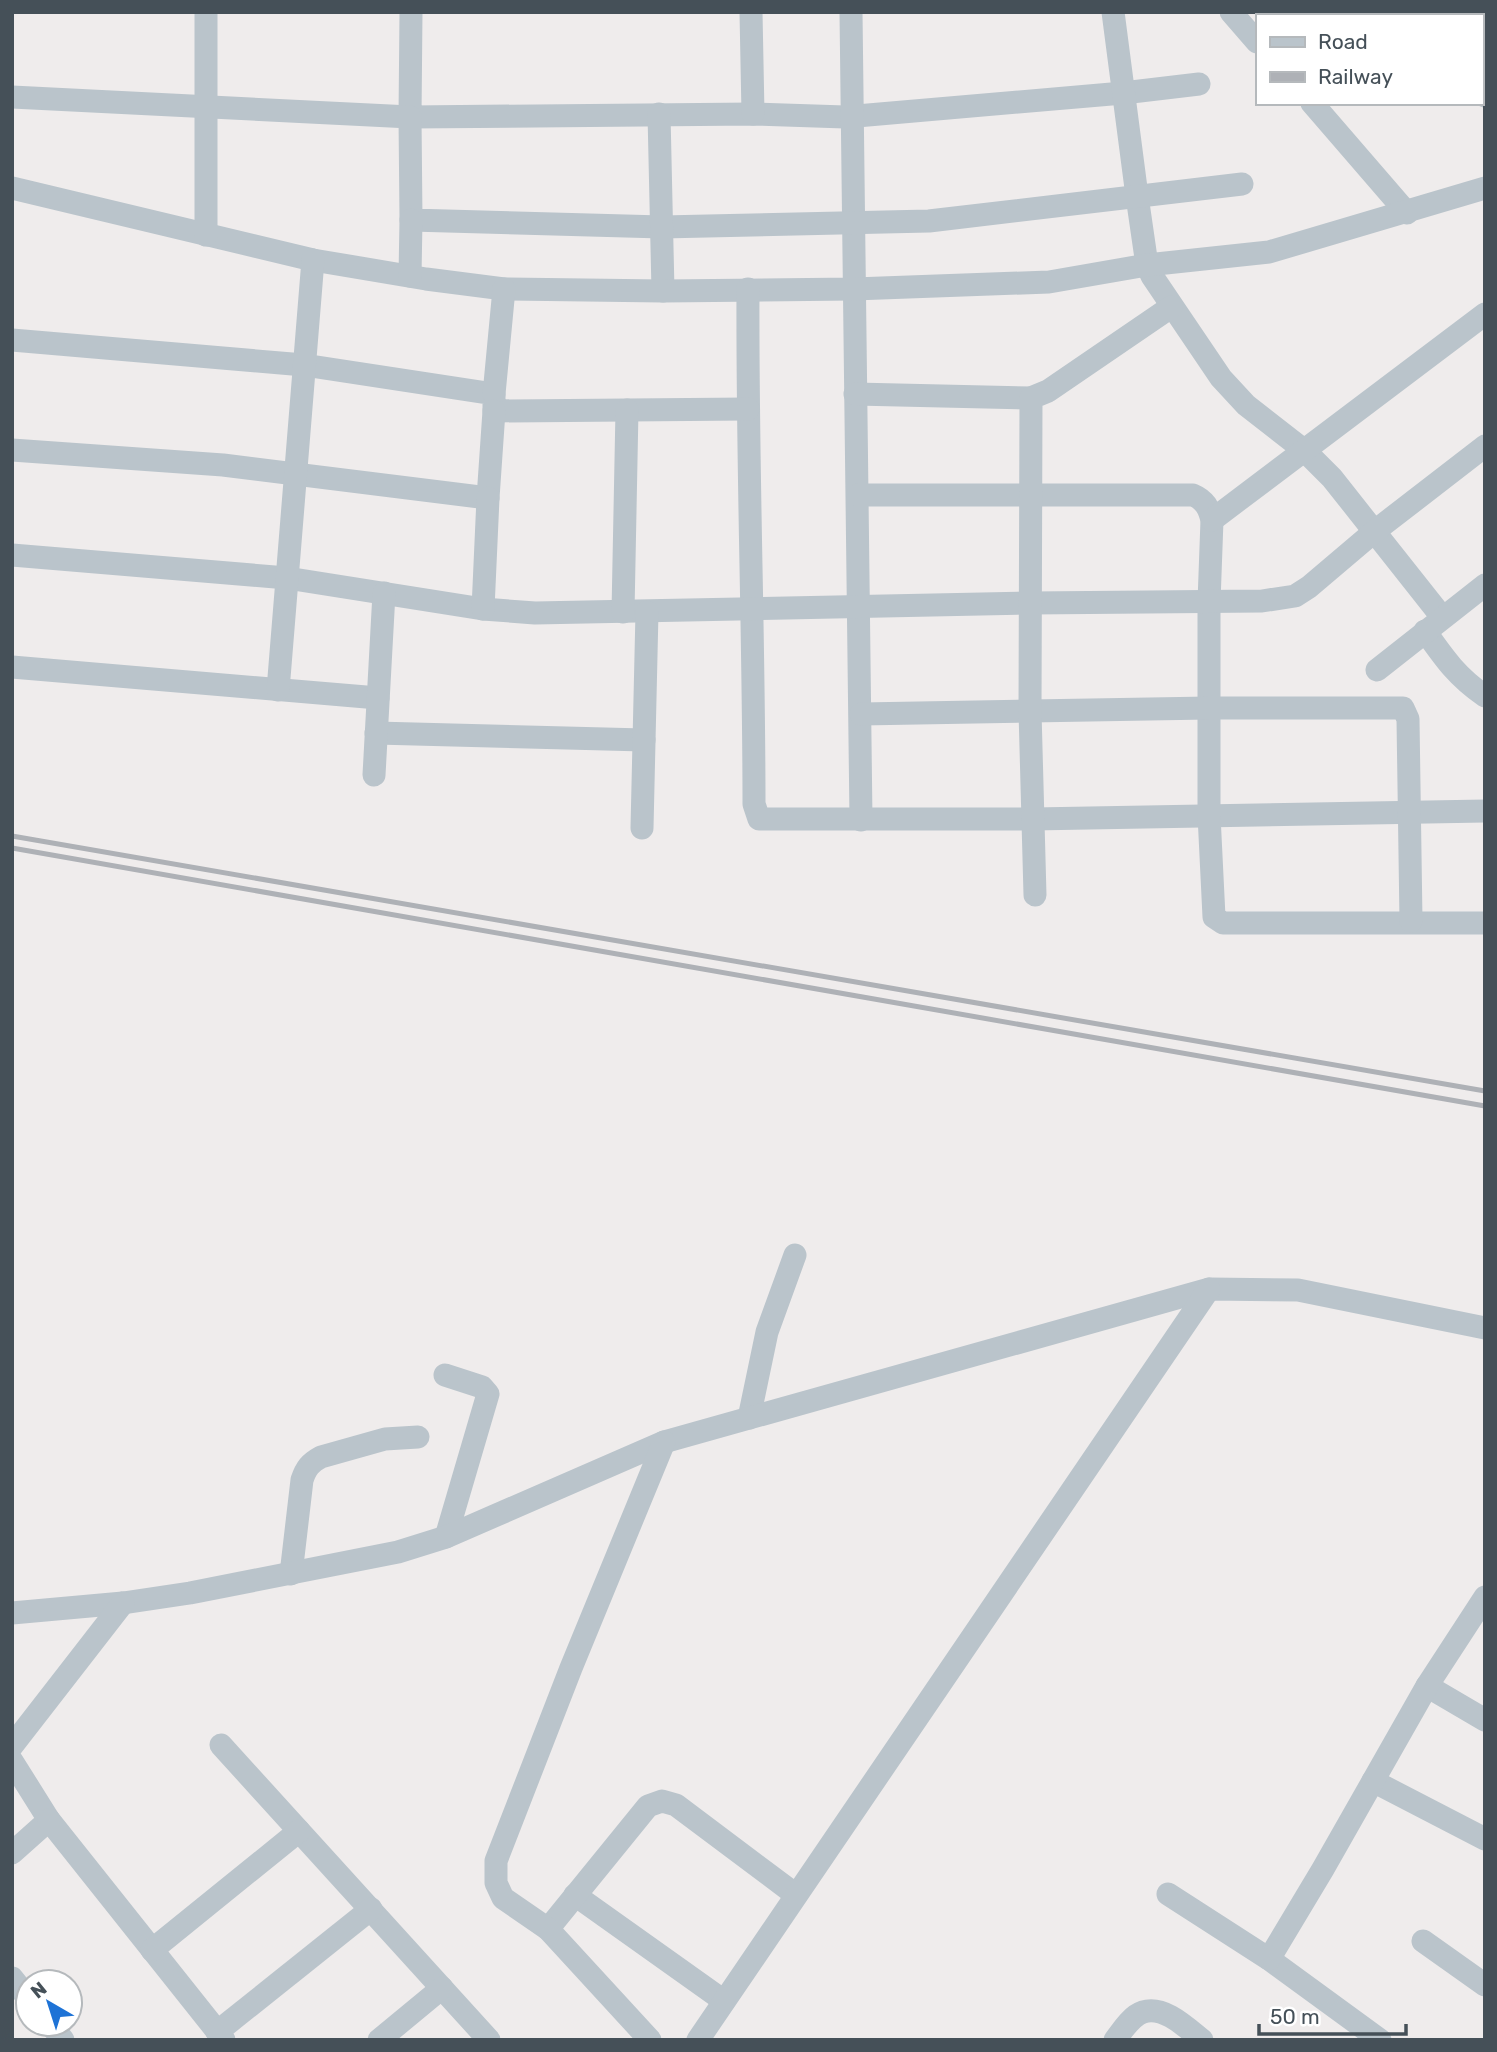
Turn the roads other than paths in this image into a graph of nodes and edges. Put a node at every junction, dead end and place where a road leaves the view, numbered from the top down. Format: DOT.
graph roads {
  1 [pos="206,12"];
  2 [pos="411,12"];
  3 [pos="751,12"];
  4 [pos="851,12"];
  5 [pos="1113,12"];
  6 [pos="1231,12"];
  7 [pos="1256,40"];
  8 [pos="1199,84"];
  9 [pos="1123,93"];
  10 [pos="12,97"];
  11 [pos="1314,105"];
  12 [pos="206,108"];
  13 [pos="659,114"];
  14 [pos="753,114"];
  15 [pos="410,117"];
  16 [pos="852,117"];
  17 [pos="1242,184"];
  18 [pos="12,188"];
  19 [pos="1485,188"];
  20 [pos="1137,196"];
  21 [pos="1407,213"];
  22 [pos="411,220"];
  23 [pos="853,224"];
  24 [pos="662,227"];
  25 [pos="206,235"];
  26 [pos="313,260"];
  27 [pos="1147,265"];
  28 [pos="410,276"];
  29 [pos="504,289"];
  30 [pos="748,289"];
  31 [pos="854,289"];
  32 [pos="663,290"];
  33 [pos="1171,307"];
  34 [pos="1485,314"];
  35 [pos="12,341"];
  36 [pos="304,365"];
  37 [pos="856,394"];
  38 [pos="1031,398"];
  39 [pos="494,403"];
  40 [pos="748,409"];
  41 [pos="628,410"];
  42 [pos="1485,446"];
  43 [pos="12,450"];
  44 [pos="1305,452"];
  45 [pos="295,474"];
  46 [pos="858,495"];
  47 [pos="1032,496"];
  48 [pos="488,498"];
  49 [pos="1212,520"];
  50 [pos="1375,531"];
  51 [pos="12,555"];
  52 [pos="287,578"];
  53 [pos="1485,585"];
  54 [pos="384,593"];
  55 [pos="1209,602"];
  56 [pos="1031,603"];
  57 [pos="857,607"];
  58 [pos="753,609"];
  59 [pos="484,610"];
  60 [pos="623,612"];
  61 [pos="647,612"];
  62 [pos="1434,624"];
  63 [pos="12,667"];
  64 [pos="1377,670"];
  65 [pos="278,690"];
  66 [pos="1485,696"];
  67 [pos="378,698"];
  68 [pos="1209,708"];
  69 [pos="1030,711"];
  70 [pos="861,714"];
  71 [pos="376,733"];
  72 [pos="644,740"];
  73 [pos="373,775"];
  74 [pos="1409,811"];
  75 [pos="1485,811"];
  76 [pos="1209,815"];
  77 [pos="1034,819"];
  78 [pos="862,820"];
  79 [pos="642,828"];
  80 [pos="1035,895"];
  81 [pos="1411,921"];
  82 [pos="1485,923"];
  83 [pos="795,1255"];
  84 [pos="1209,1289"];
  85 [pos="1485,1328"];
  86 [pos="445,1375"];
  87 [pos="749,1418"];
  88 [pos="418,1437"];
  89 [pos="664,1442"];
  90 [pos="446,1537"];
  91 [pos="291,1574"];
  92 [pos="1485,1597"];
  93 [pos="123,1603"];
  94 [pos="12,1613"];
  95 [pos="1427,1686"];
  96 [pos="1485,1720"];
  97 [pos="221,1745"];
  98 [pos="12,1746"];
  99 [pos="12,1761"];
  100 [pos="1373,1781"];
  101 [pos="49,1821"];
  102 [pos="299,1831"];
  103 [pos="1485,1839"];
  104 [pos="12,1853"];
  105 [pos="1168,1894"];
  106 [pos="575,1895"];
  107 [pos="796,1895"];
  108 [pos="371,1909"];
  109 [pos="548,1929"];
  110 [pos="1423,1941"];
  111 [pos="152,1950"];
  112 [pos="1269,1959"];
  113 [pos="1485,1985"];
  114 [pos="442,1988"];
  115 [pos="724,2001"];
  116 [pos="220,2036"];
  117 [pos="379,2040"];
  118 [pos="489,2040"];
  119 [pos="650,2040"];
  120 [pos="698,2040"];
  121 [pos="1115,2040"];
  122 [pos="1202,2040"];
  123 [pos="1380,2040"];
  1 -- 12 [label="street"];
  2 -- 15 [label="street"];
  3 -- 14 [label="street"];
  4 -- 16 [label="street"];
  5 -- 9 [label="street"];
  6 -- 7 [label="street"];
  8 -- 9 [label="street"];
  9 -- 16 [label="street"];
  9 -- 20 [label="street"];
  10 -- 12 [label="street"];
  11 -- 21 [label="street"];
  12 -- 15 [label="street"];
  12 -- 25 [label="street"];
  13 -- 14 [label="street"];
  13 -- 15 [label="street"];
  13 -- 24 [label="street"];
  14 -- 16 [label="street"];
  15 -- 22 [label="street"];
  16 -- 23 [label="street"];
  17 -- 20 [label="street"];
  18 -- 25 [label="street"];
  19 -- 21 [label="street"];
  20 -- 23 [label="street"];
  20 -- 27 [label="street"];
  21 -- 27 [label="street"];
  22 -- 24 [label="street"];
  22 -- 28 [label="street"];
  23 -- 24 [label="street"];
  23 -- 31 [label="street"];
  24 -- 32 [label="street"];
  25 -- 26 [label="street"];
  26 -- 28 [label="street"];
  26 -- 36 [label="street"];
  27 -- 31 [label="street"];
  27 -- 33 [label="street"];
  28 -- 29 [label="street"];
  29 -- 32 [label="street"];
  29 -- 39 [label="street"];
  30 -- 31 [label="street"];
  30 -- 32 [label="street"];
  30 -- 40 [label="street"];
  31 -- 37 [label="street"];
  33 -- 38 [label="street"];
  33 -- 44 [label="street"];
  34 -- 44 [label="street"];
  35 -- 36 [label="street"];
  36 -- 39 [label="street"];
  36 -- 45 [label="street"];
  37 -- 38 [label="street"];
  37 -- 46 [label="street"];
  38 -- 47 [label="street"];
  39 -- 41 [label="street"];
  39 -- 48 [label="street"];
  40 -- 41 [label="street"];
  40 -- 58 [label="street"];
  41 -- 60 [label="street"];
  42 -- 50 [label="street"];
  43 -- 45 [label="street"];
  44 -- 49 [label="street"];
  44 -- 50 [label="street"];
  45 -- 48 [label="street"];
  45 -- 52 [label="street"];
  46 -- 47 [label="street"];
  46 -- 57 [label="street"];
  47 -- 49 [label="street"];
  47 -- 56 [label="street"];
  48 -- 59 [label="street"];
  49 -- 55 [label="street"];
  50 -- 55 [label="street"];
  50 -- 62 [label="street"];
  51 -- 52 [label="street"];
  52 -- 54 [label="street"];
  52 -- 65 [label="street"];
  53 -- 62 [label="street"];
  54 -- 59 [label="street"];
  54 -- 67 [label="street"];
  55 -- 56 [label="street"];
  55 -- 68 [label="street"];
  56 -- 57 [label="street"];
  56 -- 69 [label="street"];
  57 -- 58 [label="street"];
  57 -- 70 [label="street"];
  58 -- 61 [label="street"];
  58 -- 78 [label="street"];
  59 -- 60 [label="street"];
  60 -- 61 [label="street"];
  61 -- 72 [label="street"];
  62 -- 64 [label="street"];
  62 -- 66 [label="street"];
  63 -- 65 [label="street"];
  65 -- 67 [label="street"];
  67 -- 71 [label="street"];
  68 -- 69 [label="street"];
  68 -- 74 [label="street"];
  68 -- 76 [label="street"];
  69 -- 70 [label="street"];
  69 -- 77 [label="street"];
  70 -- 78 [label="street"];
  71 -- 72 [label="street"];
  71 -- 73 [label="street"];
  72 -- 79 [label="street"];
  74 -- 75 [label="street"];
  74 -- 76 [label="street"];
  74 -- 81 [label="street"];
  76 -- 77 [label="street"];
  76 -- 81 [label="street"];
  77 -- 78 [label="street"];
  77 -- 80 [label="street"];
  81 -- 82 [label="street"];
  83 -- 87 [label="street"];
  84 -- 85 [label="street"];
  84 -- 87 [label="street"];
  84 -- 107 [label="street"];
  86 -- 90 [label="street"];
  87 -- 89 [label="street"];
  88 -- 91 [label="street"];
  89 -- 90 [label="street"];
  89 -- 109 [label="street"];
  90 -- 91 [label="street"];
  91 -- 93 [label="street"];
  92 -- 95 [label="street"];
  93 -- 94 [label="street"];
  93 -- 98 [label="street"];
  95 -- 96 [label="street"];
  95 -- 100 [label="street"];
  97 -- 102 [label="street"];
  99 -- 101 [label="street"];
  100 -- 103 [label="street"];
  100 -- 112 [label="street"];
  101 -- 104 [label="street"];
  101 -- 111 [label="street"];
  102 -- 108 [label="street"];
  102 -- 111 [label="street"];
  105 -- 112 [label="street"];
  106 -- 107 [label="street"];
  106 -- 109 [label="street"];
  106 -- 115 [label="street"];
  107 -- 115 [label="street"];
  108 -- 114 [label="street"];
  108 -- 116 [label="street"];
  109 -- 119 [label="street"];
  110 -- 113 [label="street"];
  111 -- 116 [label="street"];
  112 -- 123 [label="street"];
  114 -- 117 [label="street"];
  114 -- 118 [label="street"];
  115 -- 120 [label="street"];
  121 -- 122 [label="street"];
}
